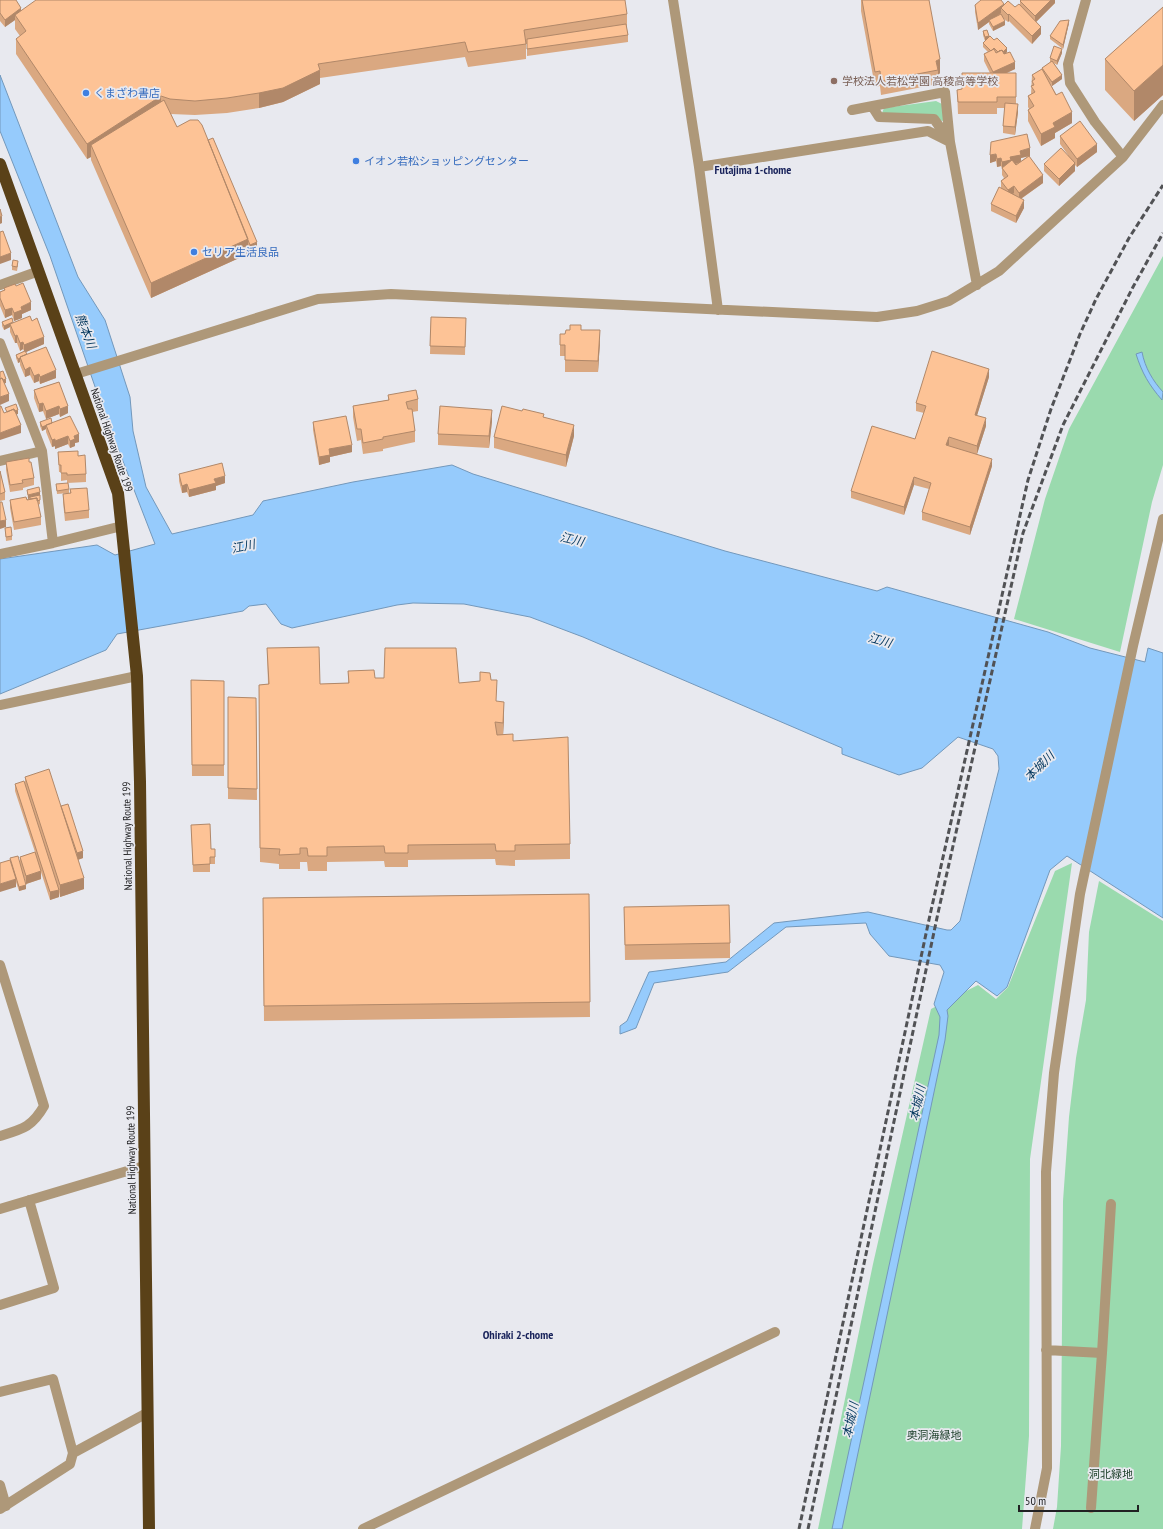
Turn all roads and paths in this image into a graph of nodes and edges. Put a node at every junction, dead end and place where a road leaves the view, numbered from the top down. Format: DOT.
graph roads {
  1 [pos="673,0"];
  2 [pos="1086,0"];
  3 [pos="1163,105"];
  4 [pos="872,106"];
  5 [pos="852,110"];
  6 [pos="950,142"];
  7 [pos="1123,157"];
  8 [pos="0,164"];
  9 [pos="699,167"];
  10 [pos="39,272"];
  11 [pos="0,285"];
  12 [pos="977,285"];
  13 [pos="718,310"];
  14 [pos="0,343"];
  15 [pos="76,374"];
  16 [pos="42,451"];
  17 [pos="0,461"];
  18 [pos="1163,520"];
  19 [pos="122,531"];
  20 [pos="53,543"];
  21 [pos="0,554"];
  22 [pos="136,671"];
  23 [pos="0,705"];
  24 [pos="0,965"];
  25 [pos="3,985"];
  26 [pos="0,1136"];
  27 [pos="144,1166"];
  28 [pos="29,1200"];
  29 [pos="1111,1204"];
  30 [pos="0,1209"];
  31 [pos="0,1305"];
  32 [pos="775,1332"];
  33 [pos="1046,1350"];
  34 [pos="1102,1353"];
  35 [pos="0,1392"];
  36 [pos="147,1413"];
  37 [pos="73,1453"];
  38 [pos="0,1484"];
  39 [pos="3,1508"];
  40 [pos="1091,1508"];
  41 [pos="149,1529"];
  42 [pos="362,1529"];
  43 [pos="1035,1529"];
  1 -- 9 [label="street"];
  2 -- 7 [label="street"];
  3 -- 7 [label="street"];
  4 -- 5 [label="street"];
  4 -- 6 [label="street"];
  4 -- 6 [label="street"];
  6 -- 9 [label="street"];
  6 -- 12 [label="street"];
  7 -- 12 [label="street"];
  8 -- 10 [label="highway, National Highway Route 199"];
  9 -- 13 [label="street"];
  10 -- 11 [label="street"];
  10 -- 15 [label="highway, National Highway Route 199"];
  12 -- 13 [label="street"];
  13 -- 15 [label="street"];
  14 -- 16 [label="street"];
  15 -- 19 [label="highway, National Highway Route 199"];
  16 -- 17 [label="street"];
  16 -- 20 [label="street"];
  18 -- 33 [label="street"];
  19 -- 20 [label="street"];
  19 -- 22 [label="highway, National Highway Route 199"];
  20 -- 21 [label="street"];
  22 -- 23 [label="street"];
  22 -- 27 [label="highway, National Highway Route 199"];
  24 -- 25 [label="street"];
  25 -- 26 [label="street"];
  27 -- 28 [label="street"];
  27 -- 36 [label="highway, National Highway Route 199"];
  28 -- 30 [label="street"];
  28 -- 31 [label="street"];
  29 -- 34 [label="street"];
  32 -- 42 [label="street"];
  33 -- 34 [label="street"];
  33 -- 43 [label="street"];
  34 -- 40 [label="street"];
  35 -- 37 [label="street"];
  36 -- 37 [label="street"];
  36 -- 41 [label="highway, National Highway Route 199"];
  37 -- 39 [label="street"];
  38 -- 39 [label="street"];
}
